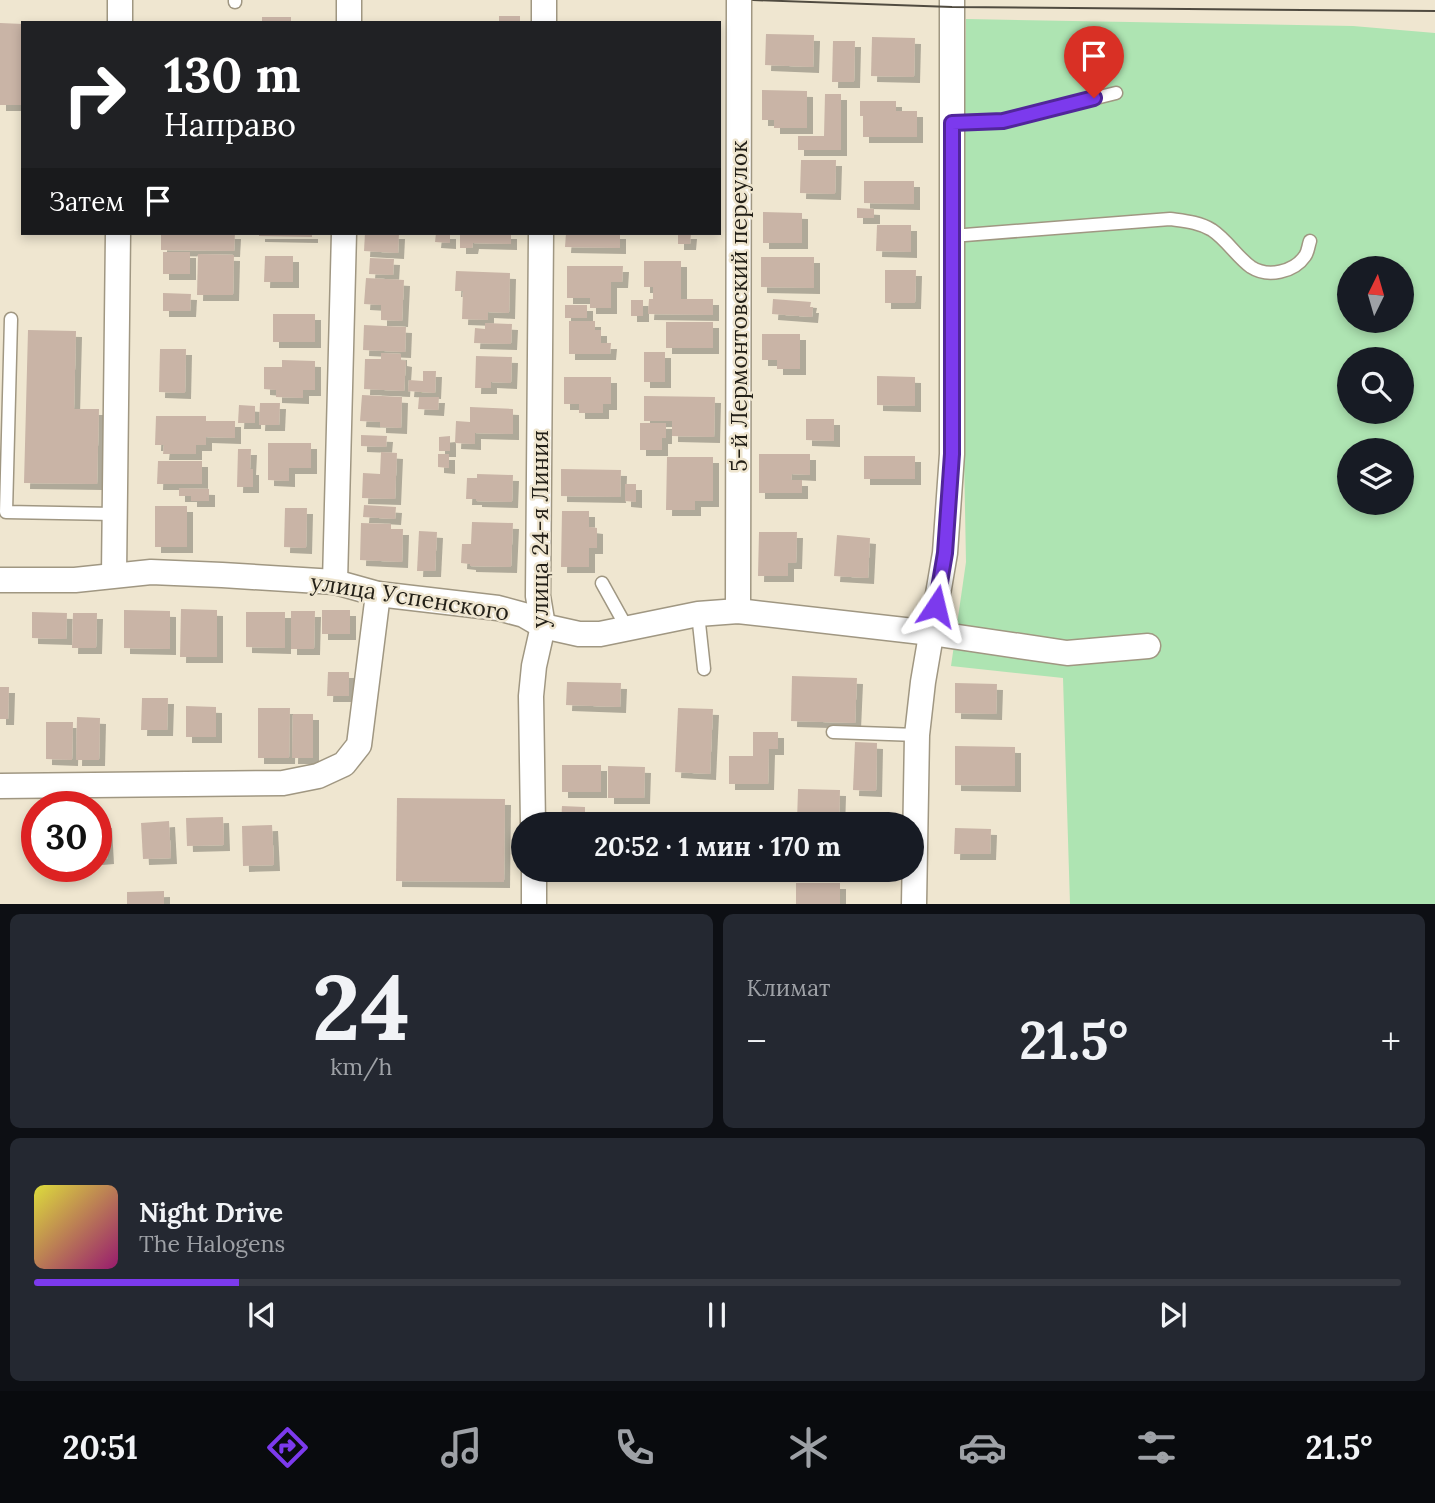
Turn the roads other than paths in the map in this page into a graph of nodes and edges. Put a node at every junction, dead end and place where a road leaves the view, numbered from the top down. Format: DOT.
graph roads {
  1 [pos="120,0"];
  2 [pos="349,0"];
  3 [pos="544,0"];
  4 [pos="739,0"];
  5 [pos="952,0"];
  6 [pos="120,21"];
  7 [pos="349,21"];
  8 [pos="544,21"];
  9 [pos="1116,93"];
  10 [pos="952,123"];
  11 [pos="118,235"];
  12 [pos="344,235"];
  13 [pos="541,235"];
  14 [pos="952,236"];
  15 [pos="1310,241"];
  16 [pos="11,319"];
  17 [pos="114,514"];
  18 [pos="114,575"];
  19 [pos="0,580"];
  20 [pos="335,582"];
  21 [pos="602,583"];
  22 [pos="378,594"];
  23 [pos="738,611"];
  24 [pos="698,614"];
  25 [pos="543,626"];
  26 [pos="626,628"];
  27 [pos="931,633"];
  28 [pos="1148,646"];
  29 [pos="704,669"];
  30 [pos="833,732"];
  31 [pos="917,735"];
  32 [pos="0,786"];
  33 [pos="533,812"];
  34 [pos="534,882"];
  35 [pos="534,904"];
  36 [pos="914,904"];
  1 -- 6 [label="street"];
  2 -- 7 [label="street"];
  3 -- 8 [label="street"];
  4 -- 23 [label="street, 5-й Лермонтовский переулок"];
  5 -- 10 [label="street"];
  9 -- 10 [label="lane"];
  10 -- 14 [label="street"];
  11 -- 17 [label="street"];
  12 -- 20 [label="street"];
  13 -- 25 [label="street, улица 24-я Линия"];
  14 -- 15 [label="lane"];
  14 -- 27 [label="street"];
  16 -- 17 [label="lane"];
  17 -- 18 [label="street"];
  18 -- 19 [label="street, улица Успенского"];
  18 -- 20 [label="street, улица Успенского"];
  20 -- 22 [label="street, улица Успенского"];
  21 -- 26 [label="lane"];
  22 -- 25 [label="street, улица Успенского"];
  22 -- 32 [label="street"];
  23 -- 24 [label="street, улица Успенского"];
  23 -- 27 [label="street, улица Успенского"];
  24 -- 26 [label="street, улица Успенского"];
  24 -- 29 [label="lane"];
  25 -- 26 [label="street, улица Успенского"];
  25 -- 33 [label="street, улица 24-я Линия"];
  27 -- 28 [label="street, улица Успенского"];
  27 -- 31 [label="street"];
  30 -- 31 [label="lane"];
  31 -- 36 [label="street"];
  34 -- 35 [label="street"];
}
